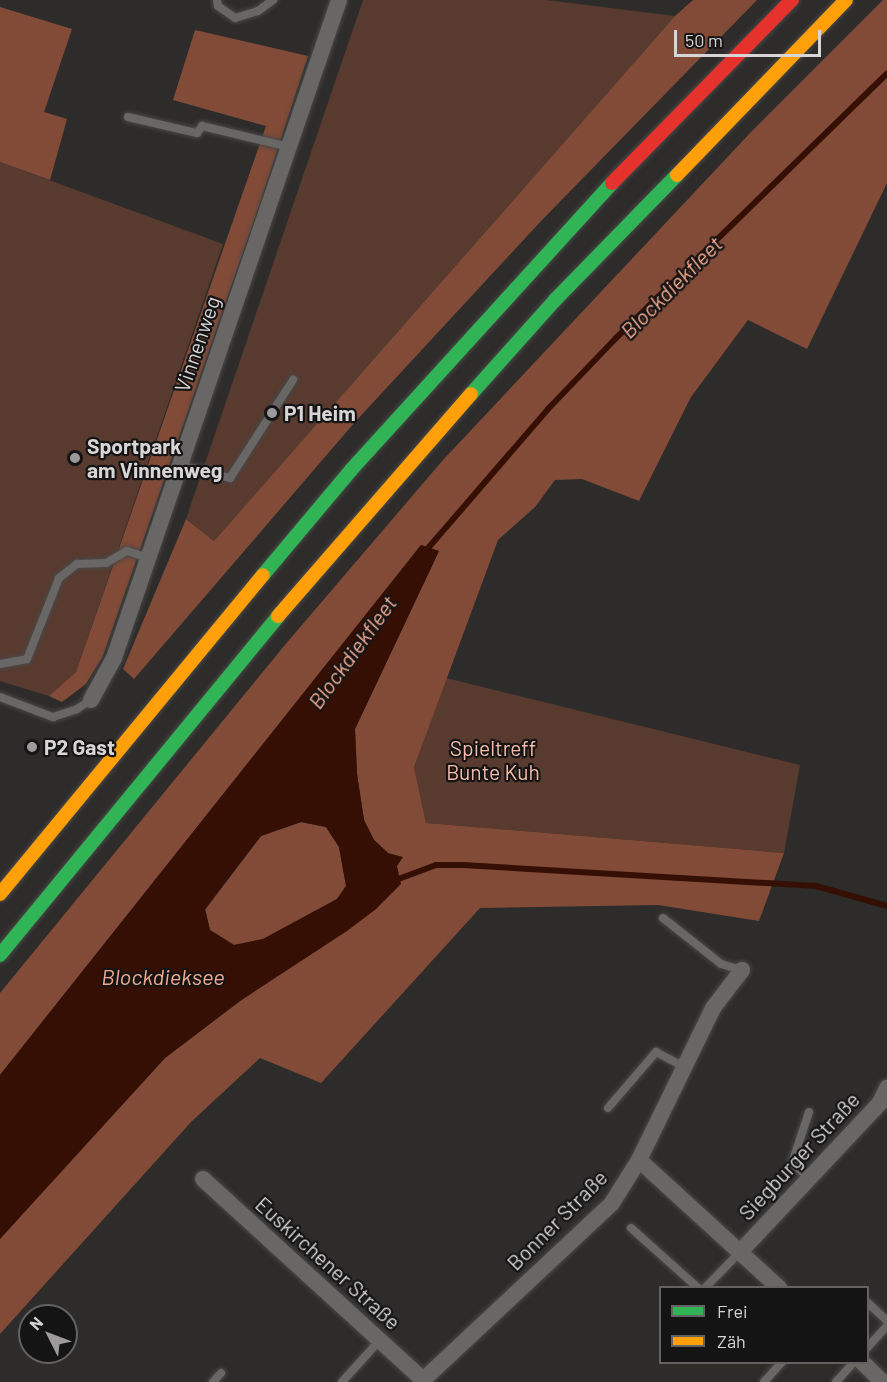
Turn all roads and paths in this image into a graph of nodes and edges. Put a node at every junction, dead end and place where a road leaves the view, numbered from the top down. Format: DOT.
graph roads {
  1 [pos="217,0"];
  2 [pos="273,0"];
  3 [pos="339,0"];
  4 [pos="792,0"];
  5 [pos="846,0"];
  6 [pos="128,117"];
  7 [pos="289,147"];
  8 [pos="293,380"];
  9 [pos="180,465"];
  10 [pos="149,558"];
  11 [pos="0,664"];
  12 [pos="0,697"];
  13 [pos="91,700"];
  14 [pos="0,894"];
  15 [pos="663,918"];
  16 [pos="0,955"];
  17 [pos="742,970"];
  18 [pos="684,1067"];
  19 [pos="887,1088"];
  20 [pos="608,1108"];
  21 [pos="809,1112"];
  22 [pos="639,1160"];
  23 [pos="809,1178"];
  24 [pos="203,1179"];
  25 [pos="631,1228"];
  26 [pos="740,1251"];
  27 [pos="697,1286"];
  28 [pos="706,1286"];
  29 [pos="778,1286"];
  30 [pos="869,1305"];
  31 [pos="887,1321"];
  32 [pos="887,1326"];
  33 [pos="380,1340"];
  34 [pos="869,1345"];
  35 [pos="780,1364"];
  36 [pos="852,1364"];
  37 [pos="864,1364"];
  38 [pos="221,1373"];
  39 [pos="422,1381"];
  40 [pos="213,1382"];
  41 [pos="342,1382"];
  42 [pos="764,1382"];
  43 [pos="836,1382"];
  44 [pos="884,1382"];
  1 -- 2 [label="lane"];
  3 -- 7 [label="street, Vinnenweg"];
  4 -- 14 [label="highway"];
  5 -- 16 [label="highway"];
  6 -- 7 [label="lane"];
  7 -- 9 [label="street, Vinnenweg"];
  8 -- 9 [label="lane"];
  9 -- 10 [label="street, Vinnenweg"];
  10 -- 11 [label="lane"];
  10 -- 13 [label="street, Vinnenweg"];
  12 -- 13 [label="lane"];
  15 -- 17 [label="lane"];
  17 -- 18 [label="street, Bonner Straße"];
  18 -- 20 [label="lane"];
  18 -- 22 [label="street, Bonner Straße"];
  19 -- 23 [label="street, Siegburger Straße"];
  21 -- 23 [label="lane"];
  22 -- 26 [label="street"];
  22 -- 39 [label="street, Bonner Straße"];
  23 -- 26 [label="street, Siegburger Straße"];
  24 -- 33 [label="street, Euskirchener Straße"];
  25 -- 27 [label="lane"];
  26 -- 28 [label="lane"];
  26 -- 29 [label="street"];
  30 -- 31 [label="lane"];
  32 -- 34 [label="lane"];
  33 -- 39 [label="street, Euskirchener Straße"];
  33 -- 41 [label="lane"];
  35 -- 42 [label="lane"];
  36 -- 43 [label="lane"];
  37 -- 44 [label="street"];
  38 -- 40 [label="lane"];
}
